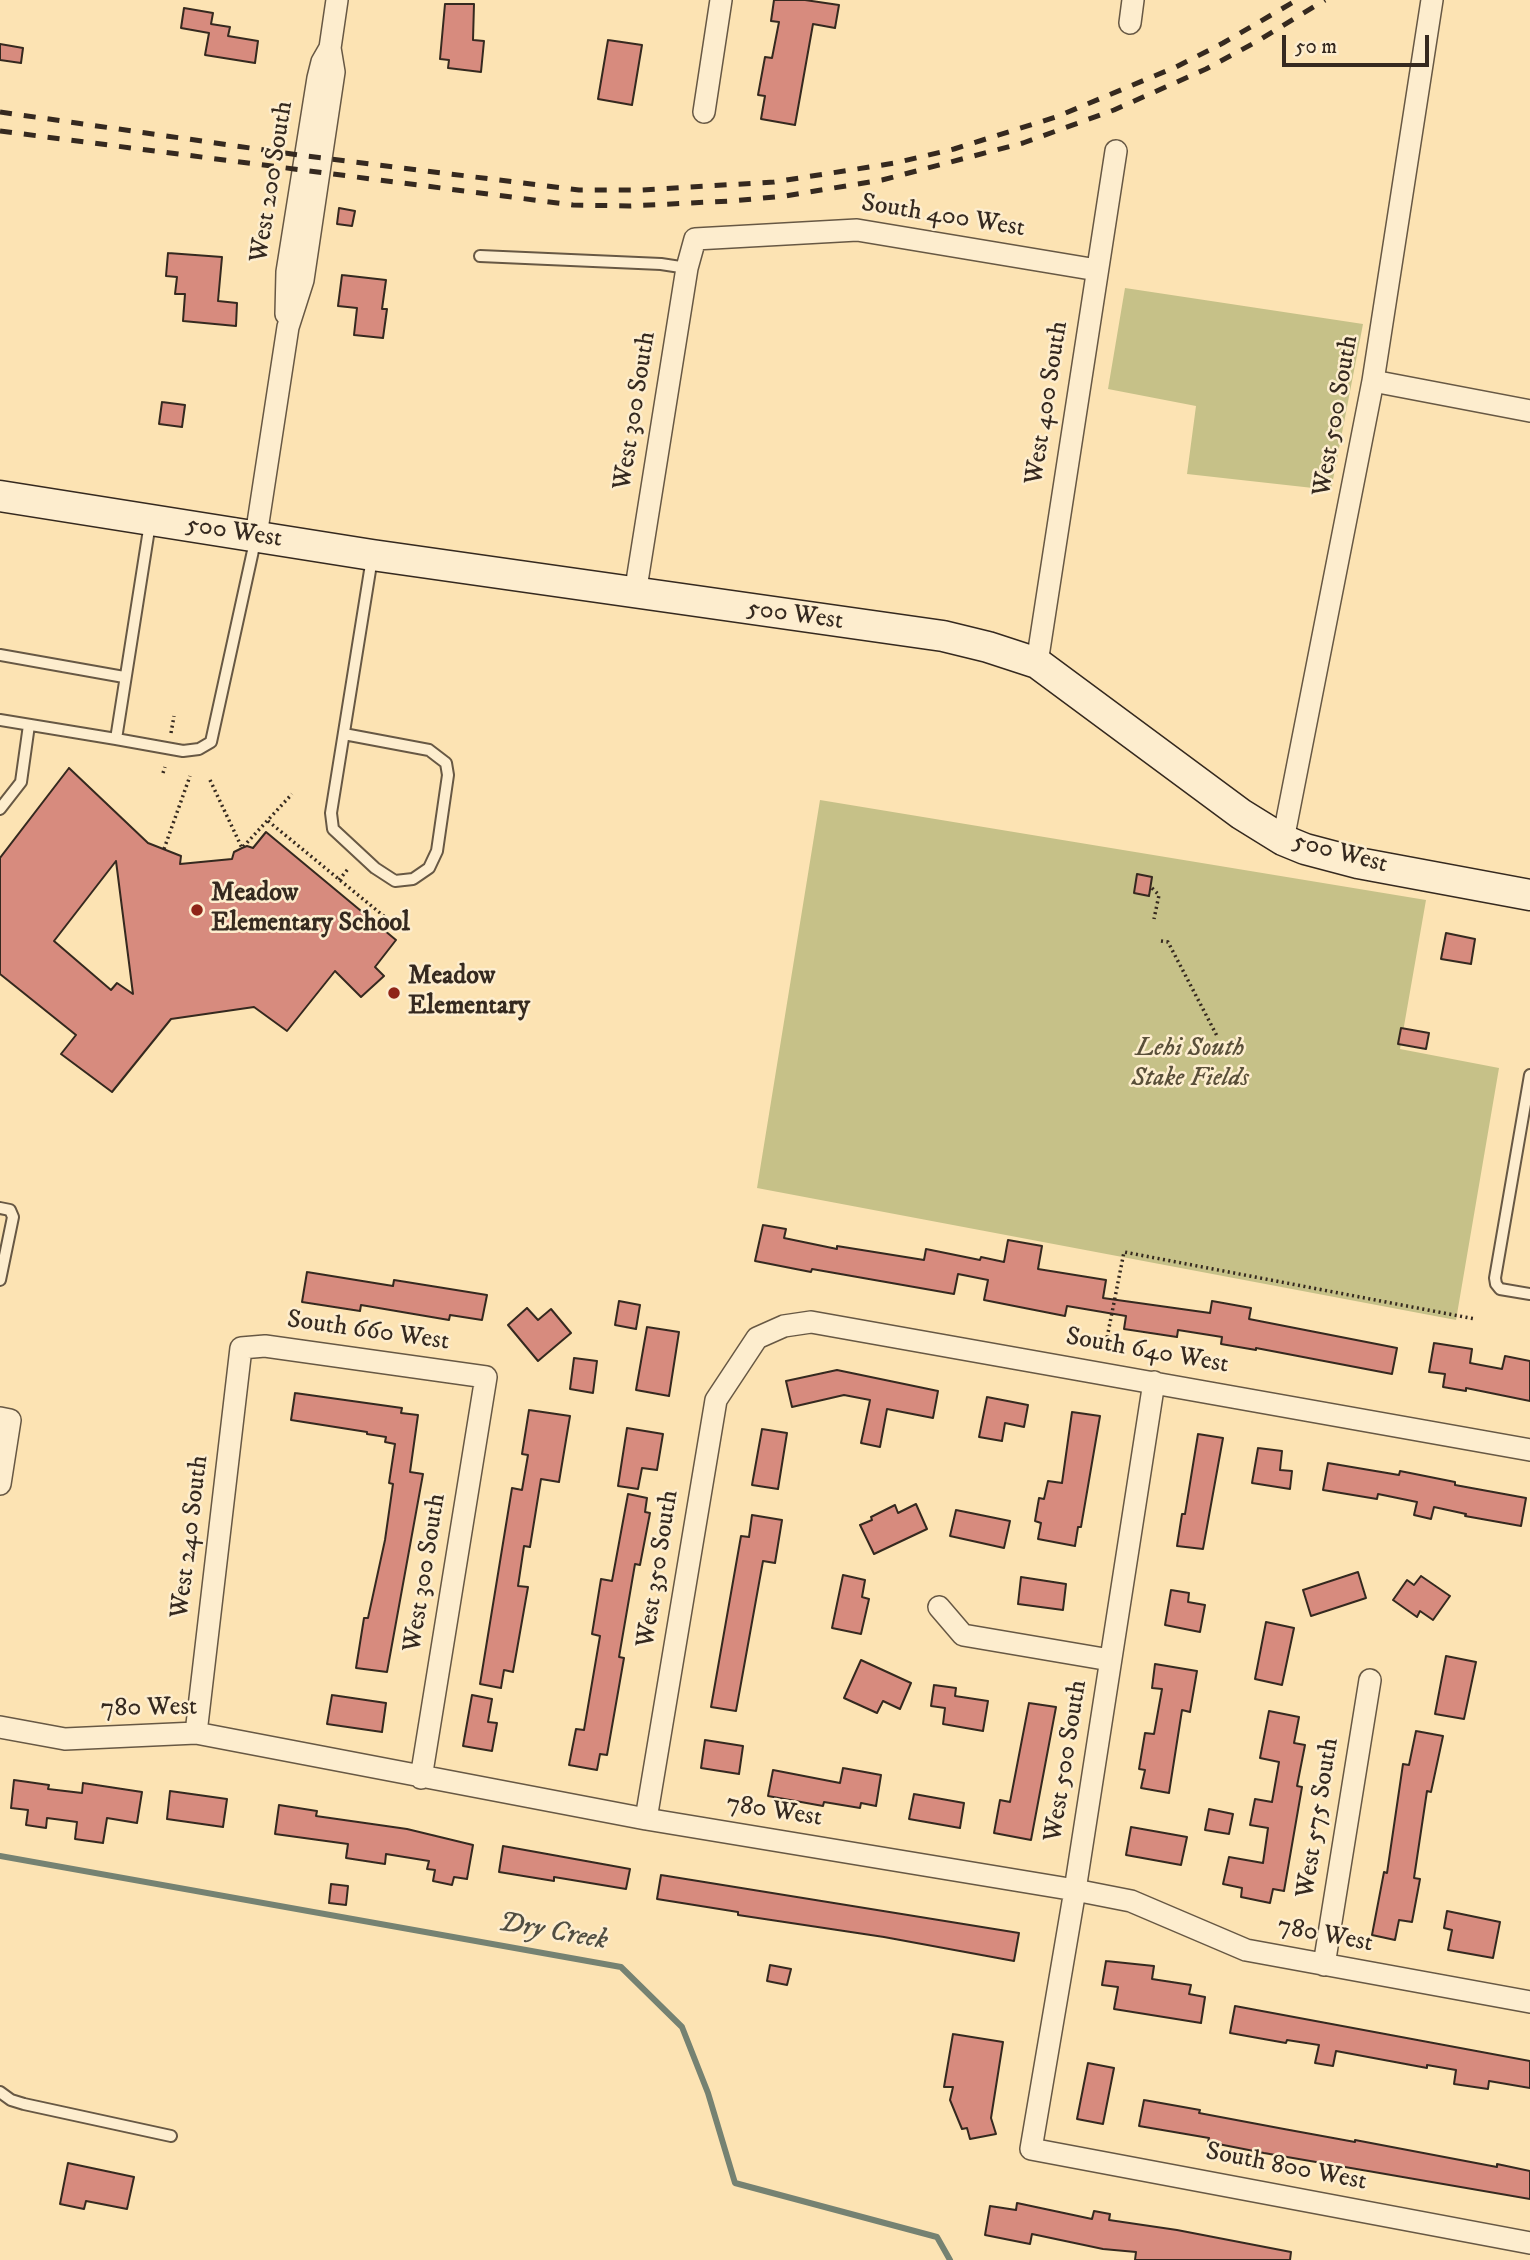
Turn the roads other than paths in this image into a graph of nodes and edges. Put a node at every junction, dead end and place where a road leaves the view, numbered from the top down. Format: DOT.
graph roads {
  1 [pos="337,0"];
  2 [pos="721,0"];
  3 [pos="1133,0"];
  4 [pos="1432,0"];
  5 [pos="1130,23"];
  6 [pos="704,112"];
  7 [pos="1116,151"];
  8 [pos="695,239"];
  9 [pos="480,256"];
  10 [pos="687,268"];
  11 [pos="1097,270"];
  12 [pos="1373,381"];
  13 [pos="1530,411"];
  14 [pos="0,496"];
  15 [pos="150,521"];
  16 [pos="256,536"];
  17 [pos="372,555"];
  18 [pos="635,594"];
  19 [pos="0,655"];
  20 [pos="1037,663"];
  21 [pos="124,677"];
  22 [pos="0,720"];
  23 [pos="29,725"];
  24 [pos="344,734"];
  25 [pos="116,739"];
  26 [pos="0,809"];
  27 [pos="1283,840"];
  28 [pos="1530,895"];
  29 [pos="1530,1075"];
  30 [pos="0,1208"];
  31 [pos="0,1280"];
  32 [pos="1530,1294"];
  33 [pos="757,1338"];
  34 [pos="241,1348"];
  35 [pos="486,1377"];
  36 [pos="1154,1382"];
  37 [pos="5,1419"];
  38 [pos="1530,1450"];
  39 [pos="0,1484"];
  40 [pos="939,1607"];
  41 [pos="1110,1660"];
  42 [pos="1370,1680"];
  43 [pos="0,1727"];
  44 [pos="196,1733"];
  45 [pos="421,1778"];
  46 [pos="646,1819"];
  47 [pos="1076,1890"];
  48 [pos="1324,1965"];
  49 [pos="1530,2002"];
  50 [pos="0,2092"];
  51 [pos="171,2136"];
  52 [pos="1031,2149"];
  53 [pos="1530,2243"];
  1 -- 16 [label="street, West 200 South"];
  2 -- 6 [label="street"];
  3 -- 5 [label="street"];
  4 -- 12 [label="street, West 500 South"];
  7 -- 11 [label="street, West 400 South"];
  8 -- 10 [label="street, West 300 South"];
  8 -- 11 [label="street, South 400 West"];
  9 -- 10 [label="lane"];
  10 -- 18 [label="street, West 300 South"];
  11 -- 20 [label="street, West 400 South"];
  12 -- 13 [label="street"];
  12 -- 27 [label="street, West 500 South"];
  14 -- 15 [label="street, 500 West"];
  15 -- 16 [label="street, 500 West"];
  15 -- 21 [label="lane"];
  16 -- 17 [label="street, 500 West"];
  16 -- 25 [label="lane"];
  17 -- 18 [label="street, 500 West"];
  17 -- 24 [label="lane"];
  18 -- 20 [label="street, 500 West"];
  19 -- 21 [label="lane"];
  20 -- 27 [label="street, 500 West"];
  21 -- 25 [label="lane"];
  22 -- 23 [label="lane"];
  23 -- 25 [label="lane"];
  23 -- 26 [label="lane"];
  24 -- 24 [label="lane"];
  27 -- 28 [label="street, 500 West"];
  29 -- 32 [label="lane"];
  30 -- 31 [label="lane"];
  33 -- 36 [label="street, South 640 West"];
  33 -- 46 [label="street, West 350 South"];
  34 -- 35 [label="street, South 660 West"];
  34 -- 44 [label="street, West 240 South"];
  35 -- 45 [label="street, West 300 South"];
  36 -- 38 [label="street, South 640 West"];
  36 -- 41 [label="street, West 500 South"];
  37 -- 39 [label="street"];
  40 -- 41 [label="street"];
  41 -- 47 [label="street, West 500 South"];
  42 -- 48 [label="street, West 575 South"];
  43 -- 44 [label="street, 780 West"];
  44 -- 45 [label="street, 780 West"];
  45 -- 46 [label="street, 780 West"];
  46 -- 47 [label="street, 780 West"];
  47 -- 48 [label="street, 780 West"];
  47 -- 52 [label="street, West 500 South"];
  48 -- 49 [label="street, 780 West"];
  50 -- 51 [label="lane"];
  52 -- 53 [label="street, South 800 West"];
}
